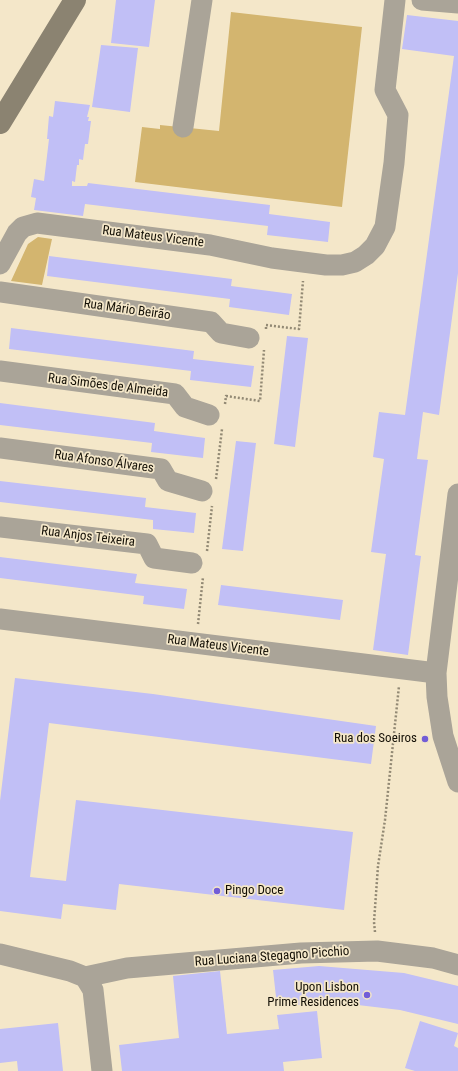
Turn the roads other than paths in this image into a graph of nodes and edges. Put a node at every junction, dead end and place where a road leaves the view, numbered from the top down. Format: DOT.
graph roads {
  1 [pos="75,0"];
  2 [pos="202,0"];
  3 [pos="395,0"];
  4 [pos="422,0"];
  5 [pos="458,3"];
  6 [pos="0,122"];
  7 [pos="183,127"];
  8 [pos="0,264"];
  9 [pos="0,292"];
  10 [pos="260,340"];
  11 [pos="0,371"];
  12 [pos="218,417"];
  13 [pos="0,448"];
  14 [pos="210,492"];
  15 [pos="458,494"];
  16 [pos="0,527"];
  17 [pos="201,564"];
  18 [pos="0,619"];
  19 [pos="436,673"];
  20 [pos="458,780"];
  21 [pos="0,954"];
  22 [pos="458,965"];
  23 [pos="85,977"];
  24 [pos="102,1071"];
  1 -- 6 [label="main road"];
  2 -- 7 [label="street"];
  3 -- 8 [label="street, Rua Mateus Vicente"];
  4 -- 5 [label="street"];
  9 -- 10 [label="street, Rua Mário Beirão"];
  11 -- 12 [label="street, Rua Simões de Almeida"];
  13 -- 14 [label="street, Rua Afonso Álvares"];
  15 -- 19 [label="street"];
  16 -- 17 [label="street, Rua Anjos Teixeira"];
  18 -- 19 [label="street, Rua Mateus Vicente"];
  19 -- 20 [label="street"];
  21 -- 23 [label="street"];
  22 -- 23 [label="street, Rua Luciana Stegagno Picchio"];
  23 -- 24 [label="street"];
}
